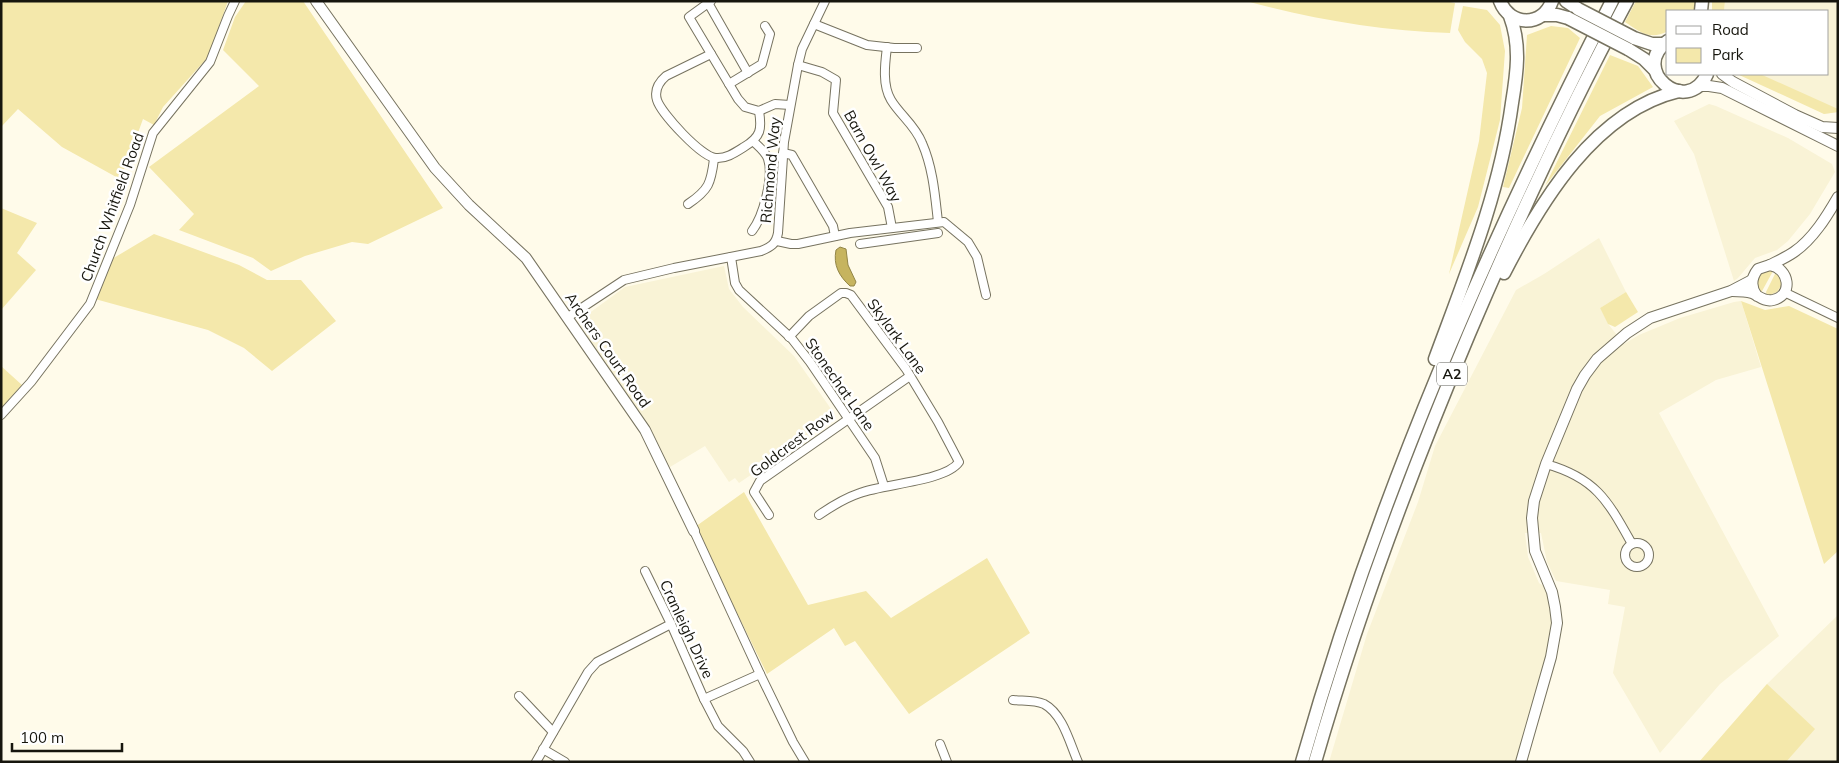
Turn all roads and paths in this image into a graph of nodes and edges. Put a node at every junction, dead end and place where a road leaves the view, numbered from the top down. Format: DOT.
graph roads {
  1 [pos="235,1"];
  2 [pos="316,1"];
  3 [pos="1493,1"];
  4 [pos="1552,1"];
  5 [pos="1566,1"];
  6 [pos="1612,1"];
  7 [pos="1627,1"];
  8 [pos="709,2"];
  9 [pos="822,2"];
  10 [pos="1505,9"];
  11 [pos="1544,15"];
  12 [pos="814,24"];
  13 [pos="765,26"];
  14 [pos="1666,42"];
  15 [pos="1631,43"];
  16 [pos="887,47"];
  17 [pos="917,48"];
  18 [pos="711,54"];
  19 [pos="798,65"];
  20 [pos="1655,70"];
  21 [pos="748,73"];
  22 [pos="1706,75"];
  23 [pos="1723,75"];
  24 [pos="729,84"];
  25 [pos="1698,86"];
  26 [pos="1679,91"];
  27 [pos="790,105"];
  28 [pos="759,111"];
  29 [pos="1838,128"];
  30 [pos="752,141"];
  31 [pos="1838,146"];
  32 [pos="783,153"];
  33 [pos="714,159"];
  34 [pos="1838,197"];
  35 [pos="688,204"];
  36 [pos="941,222"];
  37 [pos="918,224"];
  38 [pos="892,228"];
  39 [pos="871,230"];
  40 [pos="752,231"];
  41 [pos="938,233"];
  42 [pos="835,236"];
  43 [pos="919,236"];
  44 [pos="777,241"];
  45 [pos="873,242"];
  46 [pos="860,244"];
  47 [pos="1794,253"];
  48 [pos="730,257"];
  49 [pos="1770,265"];
  50 [pos="1786,278"];
  51 [pos="1752,280"];
  52 [pos="1731,291"];
  53 [pos="1784,292"];
  54 [pos="986,295"];
  55 [pos="1757,296"];
  56 [pos="568,318"];
  57 [pos="1838,318"];
  58 [pos="789,337"];
  59 [pos="1455,367"];
  60 [pos="910,376"];
  61 [pos="1,415"];
  62 [pos="847,419"];
  63 [pos="1409,444"];
  64 [pos="1546,464"];
  65 [pos="884,486"];
  66 [pos="769,515"];
  67 [pos="820,515"];
  68 [pos="694,531"];
  69 [pos="1632,544"];
  70 [pos="645,571"];
  71 [pos="671,624"];
  72 [pos="760,674"];
  73 [pos="519,696"];
  74 [pos="704,699"];
  75 [pos="1013,700"];
  76 [pos="553,732"];
  77 [pos="940,744"];
  78 [pos="544,749"];
  79 [pos="536,762"];
  80 [pos="565,762"];
  81 [pos="750,762"];
  82 [pos="805,762"];
  83 [pos="947,762"];
  84 [pos="1078,762"];
  85 [pos="1302,762"];
  86 [pos="1315,762"];
  87 [pos="1521,762"];
  1 -- 61 [label="street, Church Whitfield Road"];
  2 -- 56 [label="street, Archers Court Road"];
  3 -- 10 [label="highway"];
  4 -- 11 [label="highway"];
  5 -- 15 [label="highway, bridge"];
  6 -- 63 [label="highway, A2"];
  7 -- 59 [label="highway, A2"];
  8 -- 18 [label="street"];
  8 -- 21 [label="street"];
  9 -- 12 [label="street, Richmond Way"];
  10 -- 11 [label="highway"];
  10 -- 63 [label="highway"];
  11 -- 15 [label="highway, bridge"];
  12 -- 16 [label="street"];
  12 -- 19 [label="street, Richmond Way"];
  13 -- 21 [label="street"];
  14 -- 15 [label="highway"];
  14 -- 20 [label="highway"];
  15 -- 20 [label="highway"];
  16 -- 17 [label="street"];
  16 -- 36 [label="street"];
  18 -- 24 [label="street"];
  18 -- 33 [label="street"];
  19 -- 27 [label="street, Richmond Way"];
  19 -- 38 [label="street, Barn Owl Way"];
  20 -- 26 [label="highway"];
  21 -- 24 [label="street"];
  22 -- 25 [label="highway"];
  23 -- 29 [label="street"];
  24 -- 28 [label="street"];
  25 -- 26 [label="highway"];
  25 -- 31 [label="street"];
  26 -- 59 [label="highway"];
  27 -- 28 [label="street"];
  27 -- 32 [label="street, Richmond Way"];
  28 -- 30 [label="street"];
  30 -- 33 [label="street"];
  30 -- 40 [label="street"];
  32 -- 42 [label="street"];
  32 -- 44 [label="street, Richmond Way"];
  33 -- 35 [label="street"];
  34 -- 47 [label="street"];
  36 -- 37 [label="street"];
  36 -- 54 [label="street"];
  37 -- 38 [label="street"];
  37 -- 43 [label="street"];
  38 -- 39 [label="street"];
  39 -- 42 [label="street"];
  39 -- 45 [label="street"];
  41 -- 43 [label="street"];
  42 -- 44 [label="street"];
  43 -- 45 [label="street"];
  44 -- 48 [label="street, Richmond Way"];
  45 -- 46 [label="street"];
  47 -- 49 [label="street"];
  47 -- 50 [label="street"];
  48 -- 56 [label="street, Richmond Way"];
  48 -- 58 [label="street, Stonechat Lane"];
  49 -- 50 [label="street"];
  49 -- 51 [label="street"];
  50 -- 53 [label="street"];
  51 -- 52 [label="street"];
  51 -- 55 [label="street"];
  52 -- 55 [label="street"];
  52 -- 64 [label="street"];
  53 -- 55 [label="street"];
  53 -- 57 [label="street"];
  56 -- 68 [label="street, Archers Court Road"];
  58 -- 60 [label="street, Skylark Lane"];
  58 -- 62 [label="street, Stonechat Lane"];
  59 -- 86 [label="highway, A2"];
  60 -- 62 [label="street, Goldcrest Row"];
  60 -- 65 [label="street, Skylark Lane"];
  62 -- 65 [label="street, Stonechat Lane"];
  62 -- 66 [label="street, Goldcrest Row"];
  63 -- 85 [label="highway, A2"];
  64 -- 69 [label="street"];
  64 -- 87 [label="street"];
  65 -- 67 [label="street"];
  68 -- 72 [label="street, Archers Court Road"];
  70 -- 71 [label="street, Cranleigh Drive"];
  71 -- 74 [label="street, Cranleigh Drive"];
  71 -- 76 [label="street"];
  72 -- 74 [label="street, Cranleigh Drive"];
  72 -- 82 [label="street, Archers Court Road"];
  73 -- 76 [label="street"];
  74 -- 81 [label="street, Cranleigh Drive"];
  75 -- 84 [label="street"];
  76 -- 78 [label="street"];
  77 -- 83 [label="street"];
  78 -- 79 [label="street"];
  78 -- 80 [label="street"];
}
